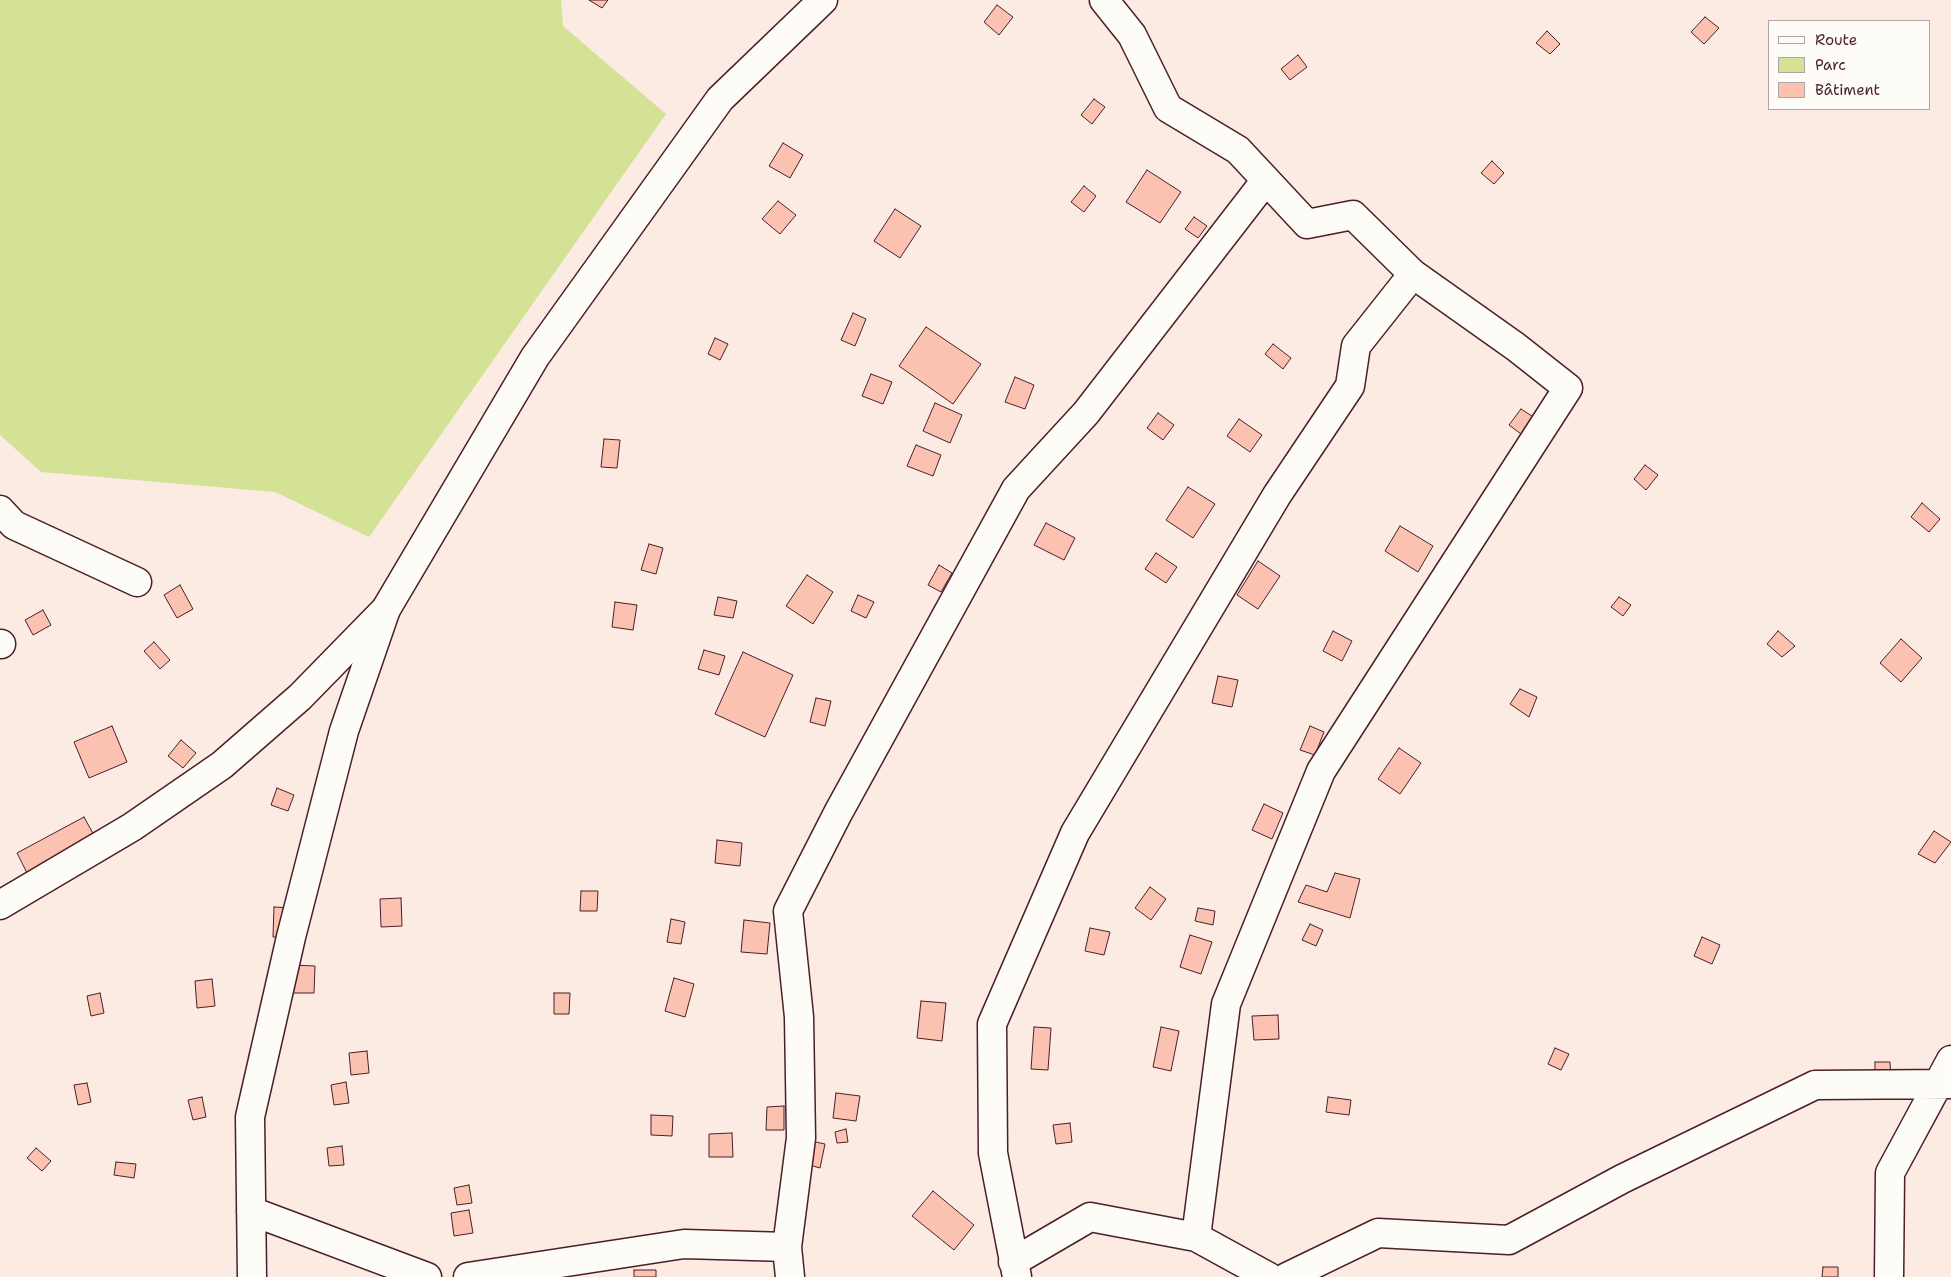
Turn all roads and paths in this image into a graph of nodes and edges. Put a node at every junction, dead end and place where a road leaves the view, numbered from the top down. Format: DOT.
graph roads {
  1 [pos="823,0"];
  2 [pos="1104,0"];
  3 [pos="1266,180"];
  4 [pos="1413,274"];
  5 [pos="0,510"];
  6 [pos="137,582"];
  7 [pos="386,609"];
  8 [pos="0,905"];
  9 [pos="1951,1060"];
  10 [pos="1945,1084"];
  11 [pos="251,1211"];
  12 [pos="1196,1237"];
  13 [pos="788,1246"];
  14 [pos="1015,1270"];
  15 [pos="252,1277"];
  16 [pos="427,1277"];
  17 [pos="468,1277"];
  18 [pos="790,1277"];
  19 [pos="1269,1277"];
  20 [pos="1287,1277"];
  21 [pos="1889,1277"];
  1 -- 7 [label="street"];
  2 -- 3 [label="street"];
  3 -- 4 [label="street"];
  3 -- 13 [label="street"];
  4 -- 12 [label="street"];
  4 -- 14 [label="street"];
  5 -- 6 [label="street"];
  7 -- 8 [label="street"];
  7 -- 11 [label="street"];
  9 -- 10 [label="street"];
  10 -- 20 [label="street"];
  10 -- 21 [label="street"];
  11 -- 15 [label="street"];
  11 -- 16 [label="street"];
  12 -- 14 [label="street"];
  12 -- 19 [label="street"];
  13 -- 17 [label="street"];
  13 -- 18 [label="street"];
}
